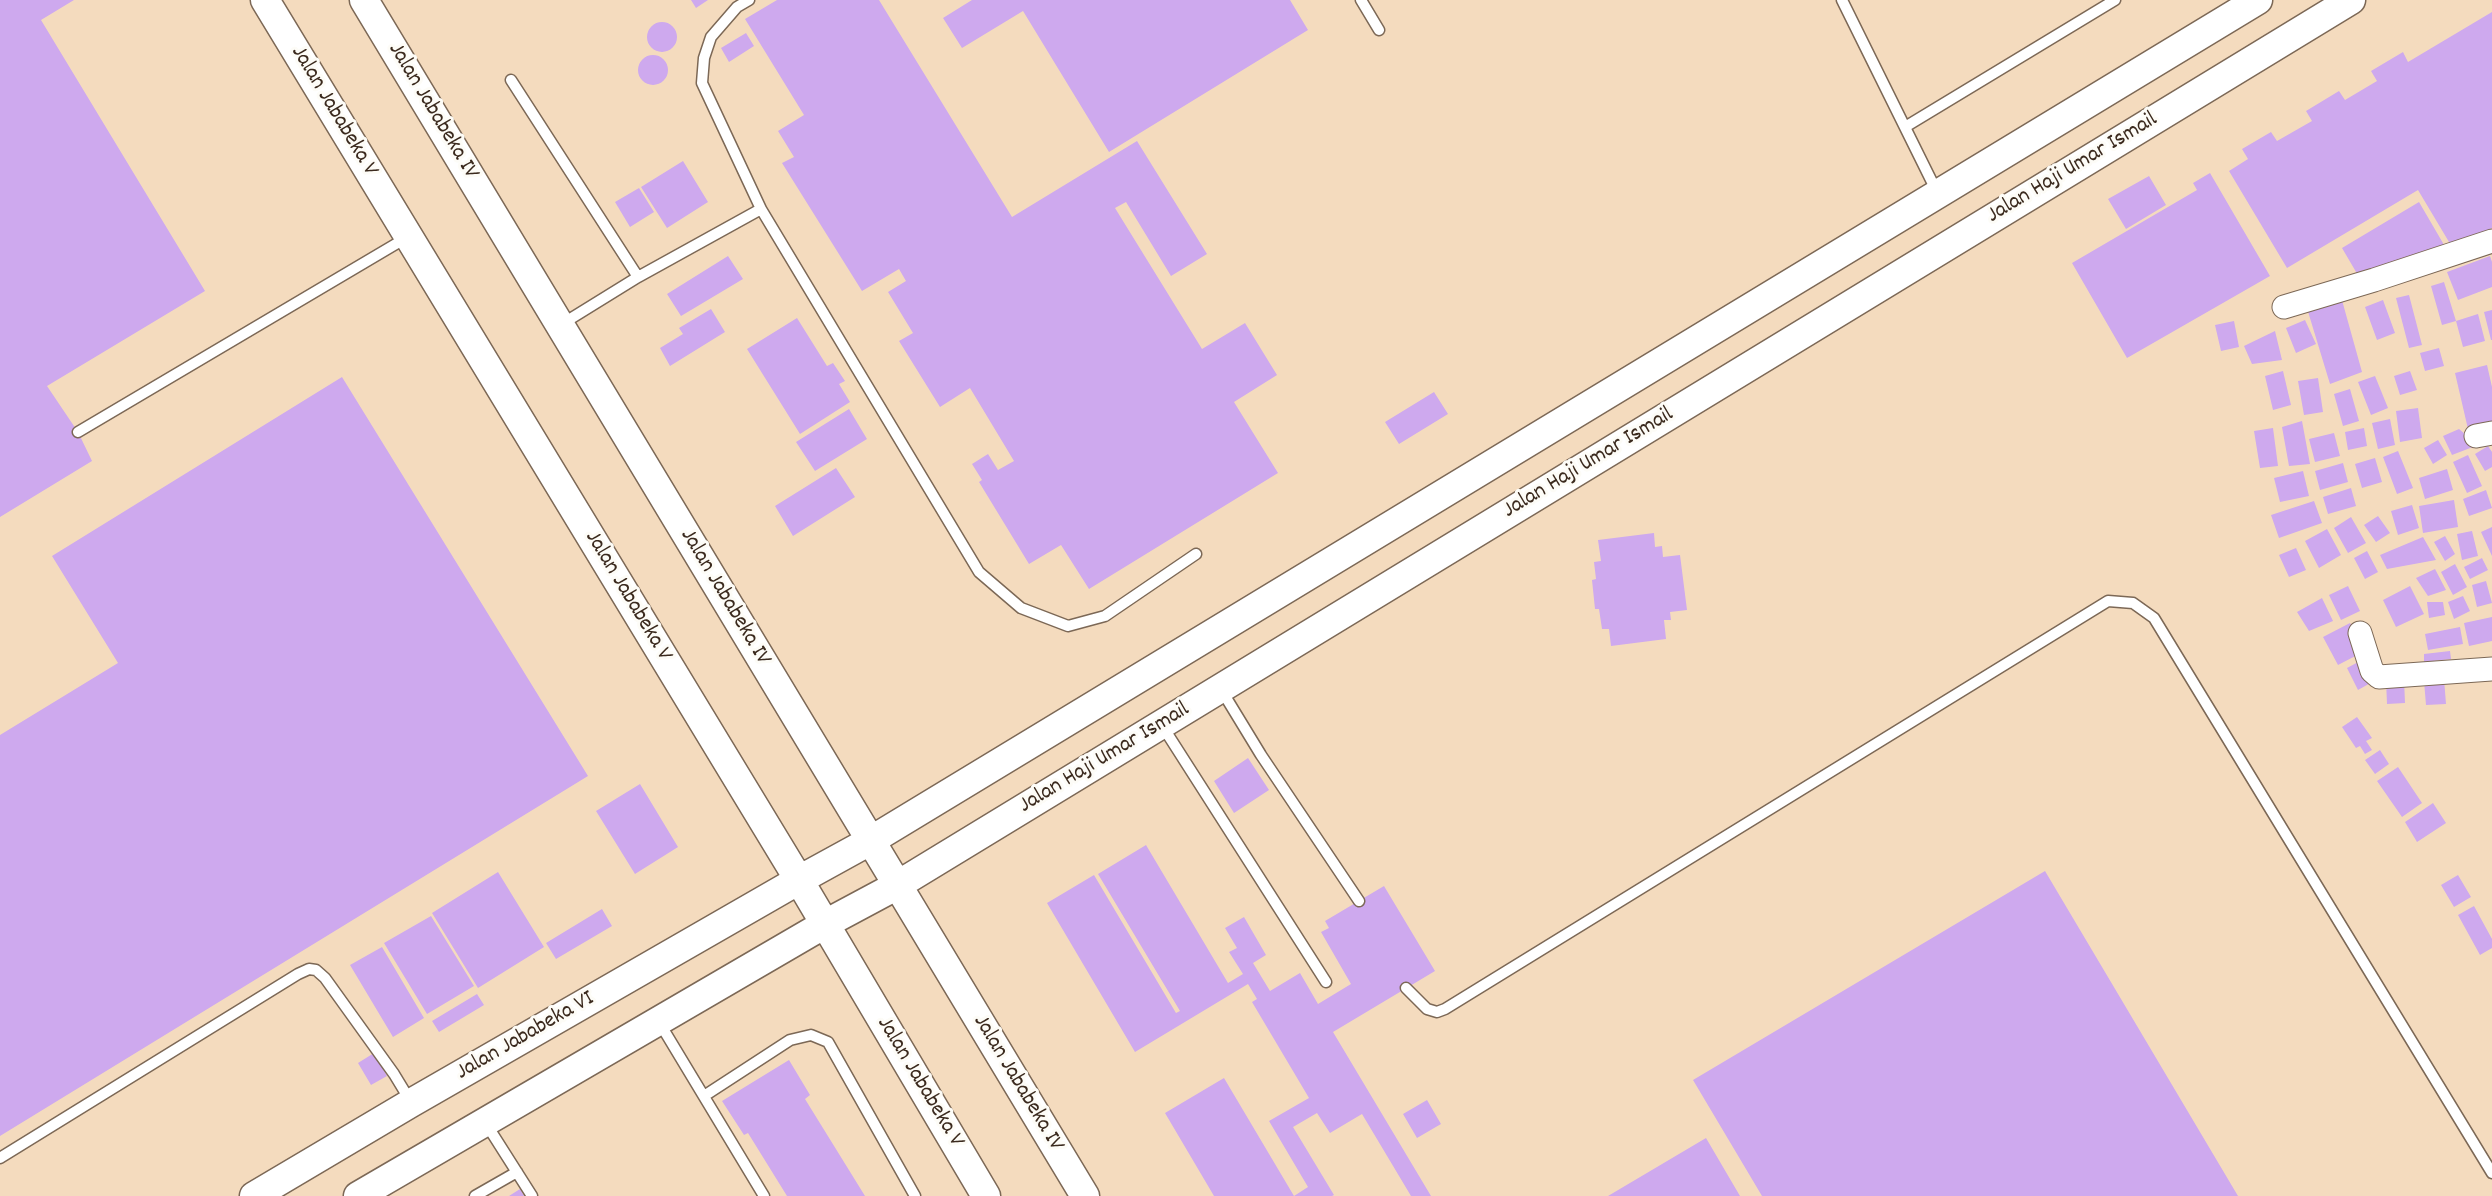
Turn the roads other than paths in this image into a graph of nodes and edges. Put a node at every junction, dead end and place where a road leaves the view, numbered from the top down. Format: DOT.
graph roads {
  1 [pos="265,0"];
  2 [pos="364,0"];
  3 [pos="749,0"];
  4 [pos="1361,0"];
  5 [pos="1842,0"];
  6 [pos="2115,0"];
  7 [pos="2258,0"];
  8 [pos="2351,0"];
  9 [pos="1379,30"];
  10 [pos="511,80"];
  11 [pos="1905,127"];
  12 [pos="1938,194"];
  13 [pos="761,209"];
  14 [pos="408,236"];
  15 [pos="2492,241"];
  16 [pos="638,277"];
  17 [pos="2284,307"];
  18 [pos="560,326"];
  19 [pos="78,432"];
  20 [pos="1196,554"];
  21 [pos="2360,634"];
  22 [pos="2492,669"];
  23 [pos="1221,688"];
  24 [pos="1161,724"];
  25 [pos="870,841"];
  26 [pos="799,880"];
  27 [pos="896,886"];
  28 [pos="1359,901"];
  29 [pos="825,924"];
  30 [pos="1326,982"];
  31 [pos="1406,988"];
  32 [pos="658,1021"];
  33 [pos="704,1096"];
  34 [pos="411,1103"];
  35 [pos="485,1122"];
  36 [pos="0,1158"];
  37 [pos="517,1172"];
  38 [pos="2492,1173"];
  39 [pos="254,1196"];
  40 [pos="358,1196"];
  41 [pos="475,1196"];
  42 [pos="532,1196"];
  43 [pos="764,1196"];
  44 [pos="915,1196"];
  45 [pos="986,1196"];
  46 [pos="1085,1196"];
  1 -- 14 [label="street, Jalan Jababeka V"];
  2 -- 18 [label="street, Jalan Jababeka IV"];
  3 -- 13 [label="lane"];
  4 -- 9 [label="lane"];
  5 -- 11 [label="lane"];
  6 -- 11 [label="lane"];
  7 -- 12 [label="street"];
  8 -- 23 [label="street, Jalan Haji Umar Ismail"];
  10 -- 16 [label="lane"];
  11 -- 12 [label="lane"];
  12 -- 25 [label="street"];
  13 -- 16 [label="lane"];
  13 -- 20 [label="lane"];
  14 -- 19 [label="lane"];
  14 -- 26 [label="street, Jalan Jababeka V"];
  15 -- 17 [label="street"];
  16 -- 18 [label="lane"];
  18 -- 25 [label="street, Jalan Jababeka IV"];
  21 -- 22 [label="street"];
  23 -- 24 [label="street, Jalan Haji Umar Ismail"];
  23 -- 28 [label="lane"];
  24 -- 27 [label="street, Jalan Haji Umar Ismail"];
  24 -- 30 [label="lane"];
  25 -- 26 [label="street"];
  25 -- 27 [label="street, Jalan Jababeka IV"];
  26 -- 29 [label="street, Jalan Jababeka V"];
  26 -- 34 [label="street, Jalan Jababeka VI"];
  27 -- 29 [label="street, Jalan Haji Umar Ismail"];
  27 -- 46 [label="street, Jalan Jababeka IV"];
  29 -- 32 [label="street"];
  29 -- 45 [label="street, Jalan Jababeka V"];
  31 -- 38 [label="lane"];
  32 -- 33 [label="lane"];
  32 -- 35 [label="street"];
  33 -- 43 [label="lane"];
  33 -- 44 [label="lane"];
  34 -- 36 [label="lane"];
  34 -- 39 [label="street, Jalan Jababeka VI"];
  35 -- 37 [label="lane"];
  35 -- 40 [label="street"];
  37 -- 41 [label="lane"];
  37 -- 42 [label="lane"];
}
